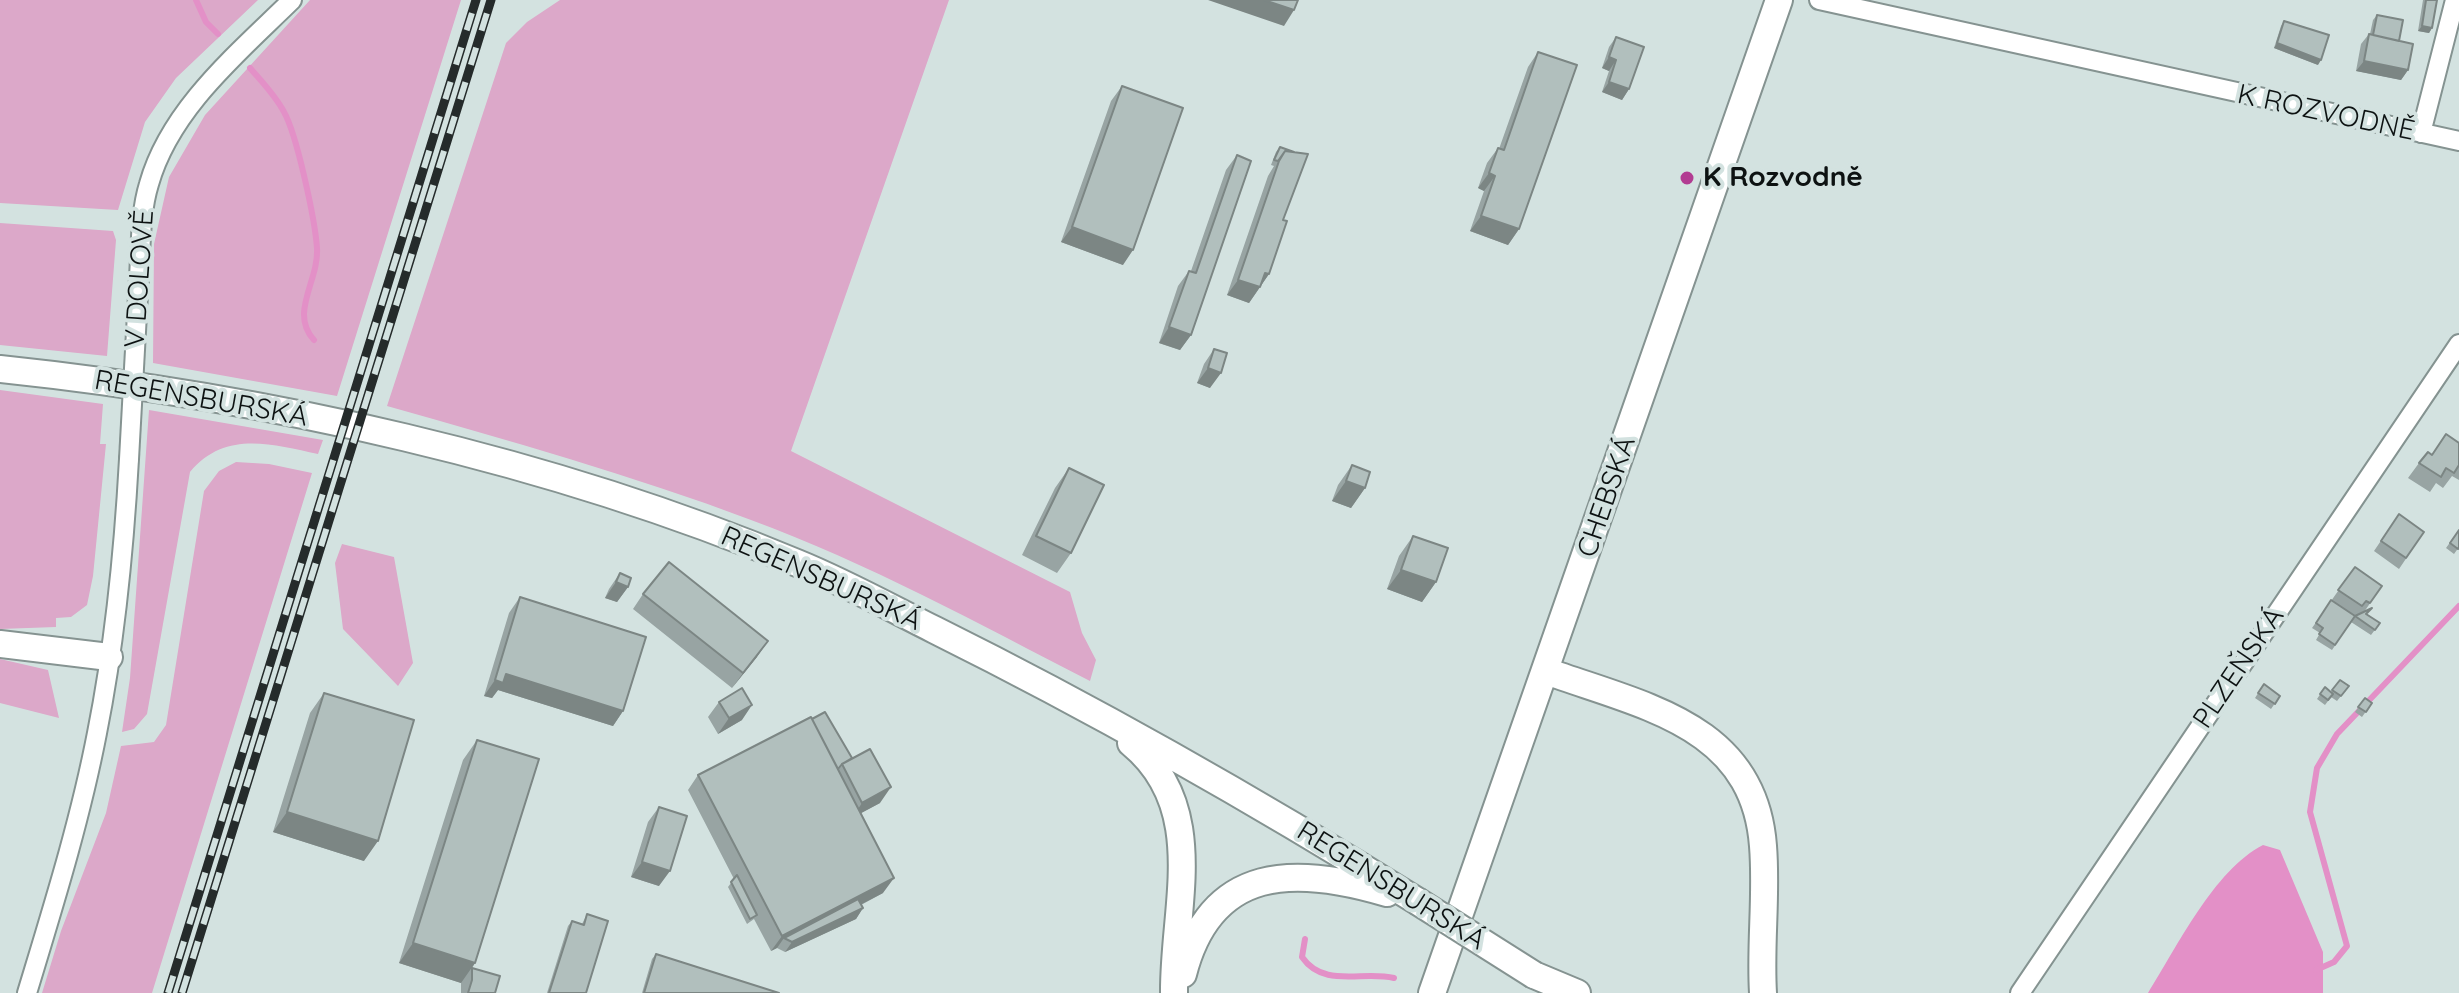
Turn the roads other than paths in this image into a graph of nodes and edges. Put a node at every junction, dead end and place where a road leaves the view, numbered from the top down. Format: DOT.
graph roads {
  1 [pos="292,0"];
  2 [pos="1779,0"];
  3 [pos="1819,0"];
  4 [pos="2455,0"];
  5 [pos="2421,133"];
  6 [pos="2459,141"];
  7 [pos="2459,344"];
  8 [pos="0,369"];
  9 [pos="0,644"];
  10 [pos="109,657"];
  11 [pos="1546,671"];
  12 [pos="1076,704"];
  13 [pos="1368,879"];
  14 [pos="1760,950"];
  15 [pos="1570,992"];
  16 [pos="27,993"];
  17 [pos="1177,993"];
  18 [pos="1432,993"];
  19 [pos="1751,993"];
  20 [pos="1763,993"];
  21 [pos="2020,993"];
  1 -- 10 [label="street, V DOLOVĚ, bridge"];
  2 -- 11 [label="main road, CHEBSKÁ"];
  3 -- 5 [label="street, K ROZVODNĚ"];
  4 -- 5 [label="street"];
  5 -- 6 [label="street, K ROZVODNĚ"];
  7 -- 21 [label="street, PLZEŇSKÁ"];
  8 -- 12 [label="main road, REGENSBURSKÁ"];
  9 -- 10 [label="main road"];
  10 -- 16 [label="street, V DOLOVĚ"];
  11 -- 14 [label="main road"];
  11 -- 18 [label="main road, CHEBSKÁ"];
  12 -- 13 [label="main road, REGENSBURSKÁ"];
  12 -- 17 [label="main road"];
  13 -- 15 [label="main road, REGENSBURSKÁ, bridge"];
  13 -- 17 [label="main road"];
  14 -- 19 [label="main road"];
  14 -- 20 [label="main road"];
}
